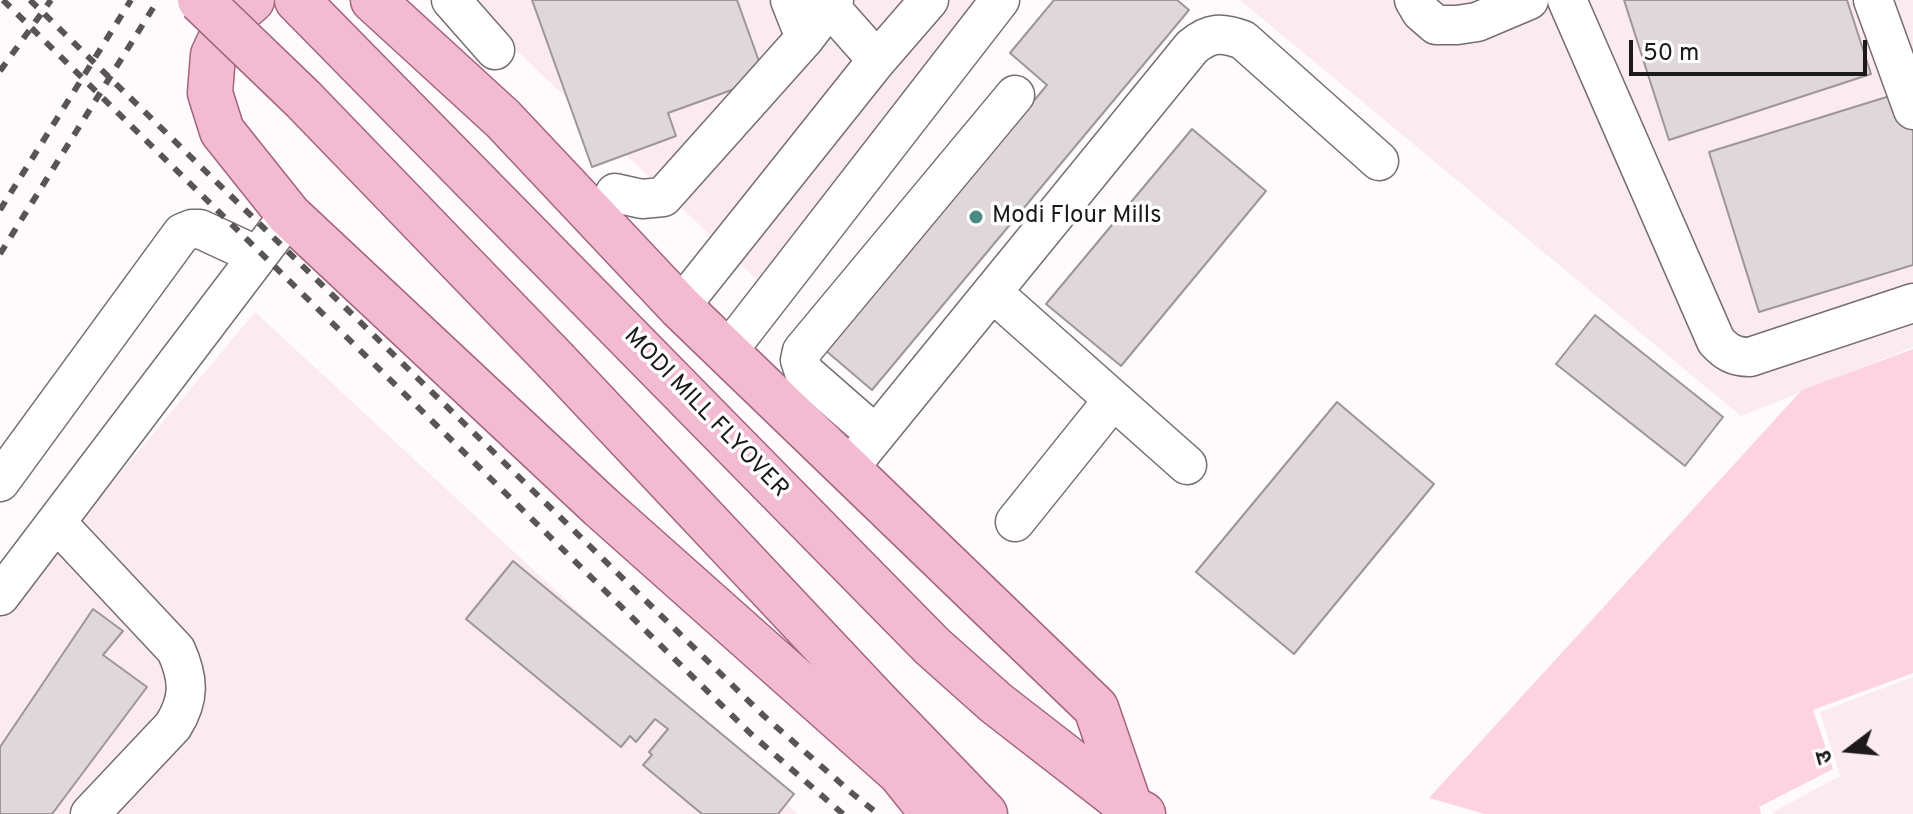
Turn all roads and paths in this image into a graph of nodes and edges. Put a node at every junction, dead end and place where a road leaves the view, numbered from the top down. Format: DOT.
graph roads {
  1 [pos="200,0"];
  2 [pos="252,0"];
  3 [pos="297,0"];
  4 [pos="373,0"];
  5 [pos="451,0"];
  6 [pos="790,0"];
  7 [pos="929,0"];
  8 [pos="1000,0"];
  9 [pos="1414,0"];
  10 [pos="1529,0"];
  11 [pos="1567,0"];
  12 [pos="1873,0"];
  13 [pos="832,3"];
  14 [pos="805,38"];
  15 [pos="495,50"];
  16 [pos="877,60"];
  17 [pos="1015,95"];
  18 [pos="1913,110"];
  19 [pos="1379,161"];
  20 [pos="615,193"];
  21 [pos="289,215"];
  22 [pos="258,256"];
  23 [pos="992,292"];
  24 [pos="1913,303"];
  25 [pos="680,307"];
  26 [pos="727,352"];
  27 [pos="1113,400"];
  28 [pos="876,435"];
  29 [pos="1187,465"];
  30 [pos="848,469"];
  31 [pos="0,482"];
  32 [pos="56,522"];
  33 [pos="1015,522"];
  34 [pos="0,596"];
  35 [pos="1137,811"];
  36 [pos="90,814"];
  37 [pos="933,814"];
  38 [pos="985,814"];
  1 -- 38 [label="main road, bridge"];
  2 -- 21 [label="main road"];
  3 -- 35 [label="main road, MODI MILL FLYOVER"];
  4 -- 25 [label="main road"];
  5 -- 15 [label="street"];
  6 -- 14 [label="street"];
  7 -- 16 [label="street"];
  8 -- 26 [label="street"];
  9 -- 10 [label="street"];
  11 -- 24 [label="street"];
  12 -- 18 [label="street"];
  13 -- 14 [label="street"];
  13 -- 16 [label="street"];
  14 -- 20 [label="street"];
  16 -- 25 [label="street"];
  17 -- 28 [label="street"];
  19 -- 23 [label="street"];
  21 -- 22 [label="street"];
  21 -- 37 [label="main road"];
  22 -- 31 [label="street"];
  22 -- 32 [label="street"];
  23 -- 27 [label="street"];
  23 -- 28 [label="street"];
  25 -- 26 [label="main road"];
  26 -- 30 [label="main road"];
  27 -- 29 [label="street"];
  27 -- 33 [label="street"];
  28 -- 30 [label="street"];
  30 -- 35 [label="main road"];
  32 -- 34 [label="street"];
  32 -- 36 [label="street"];
}
